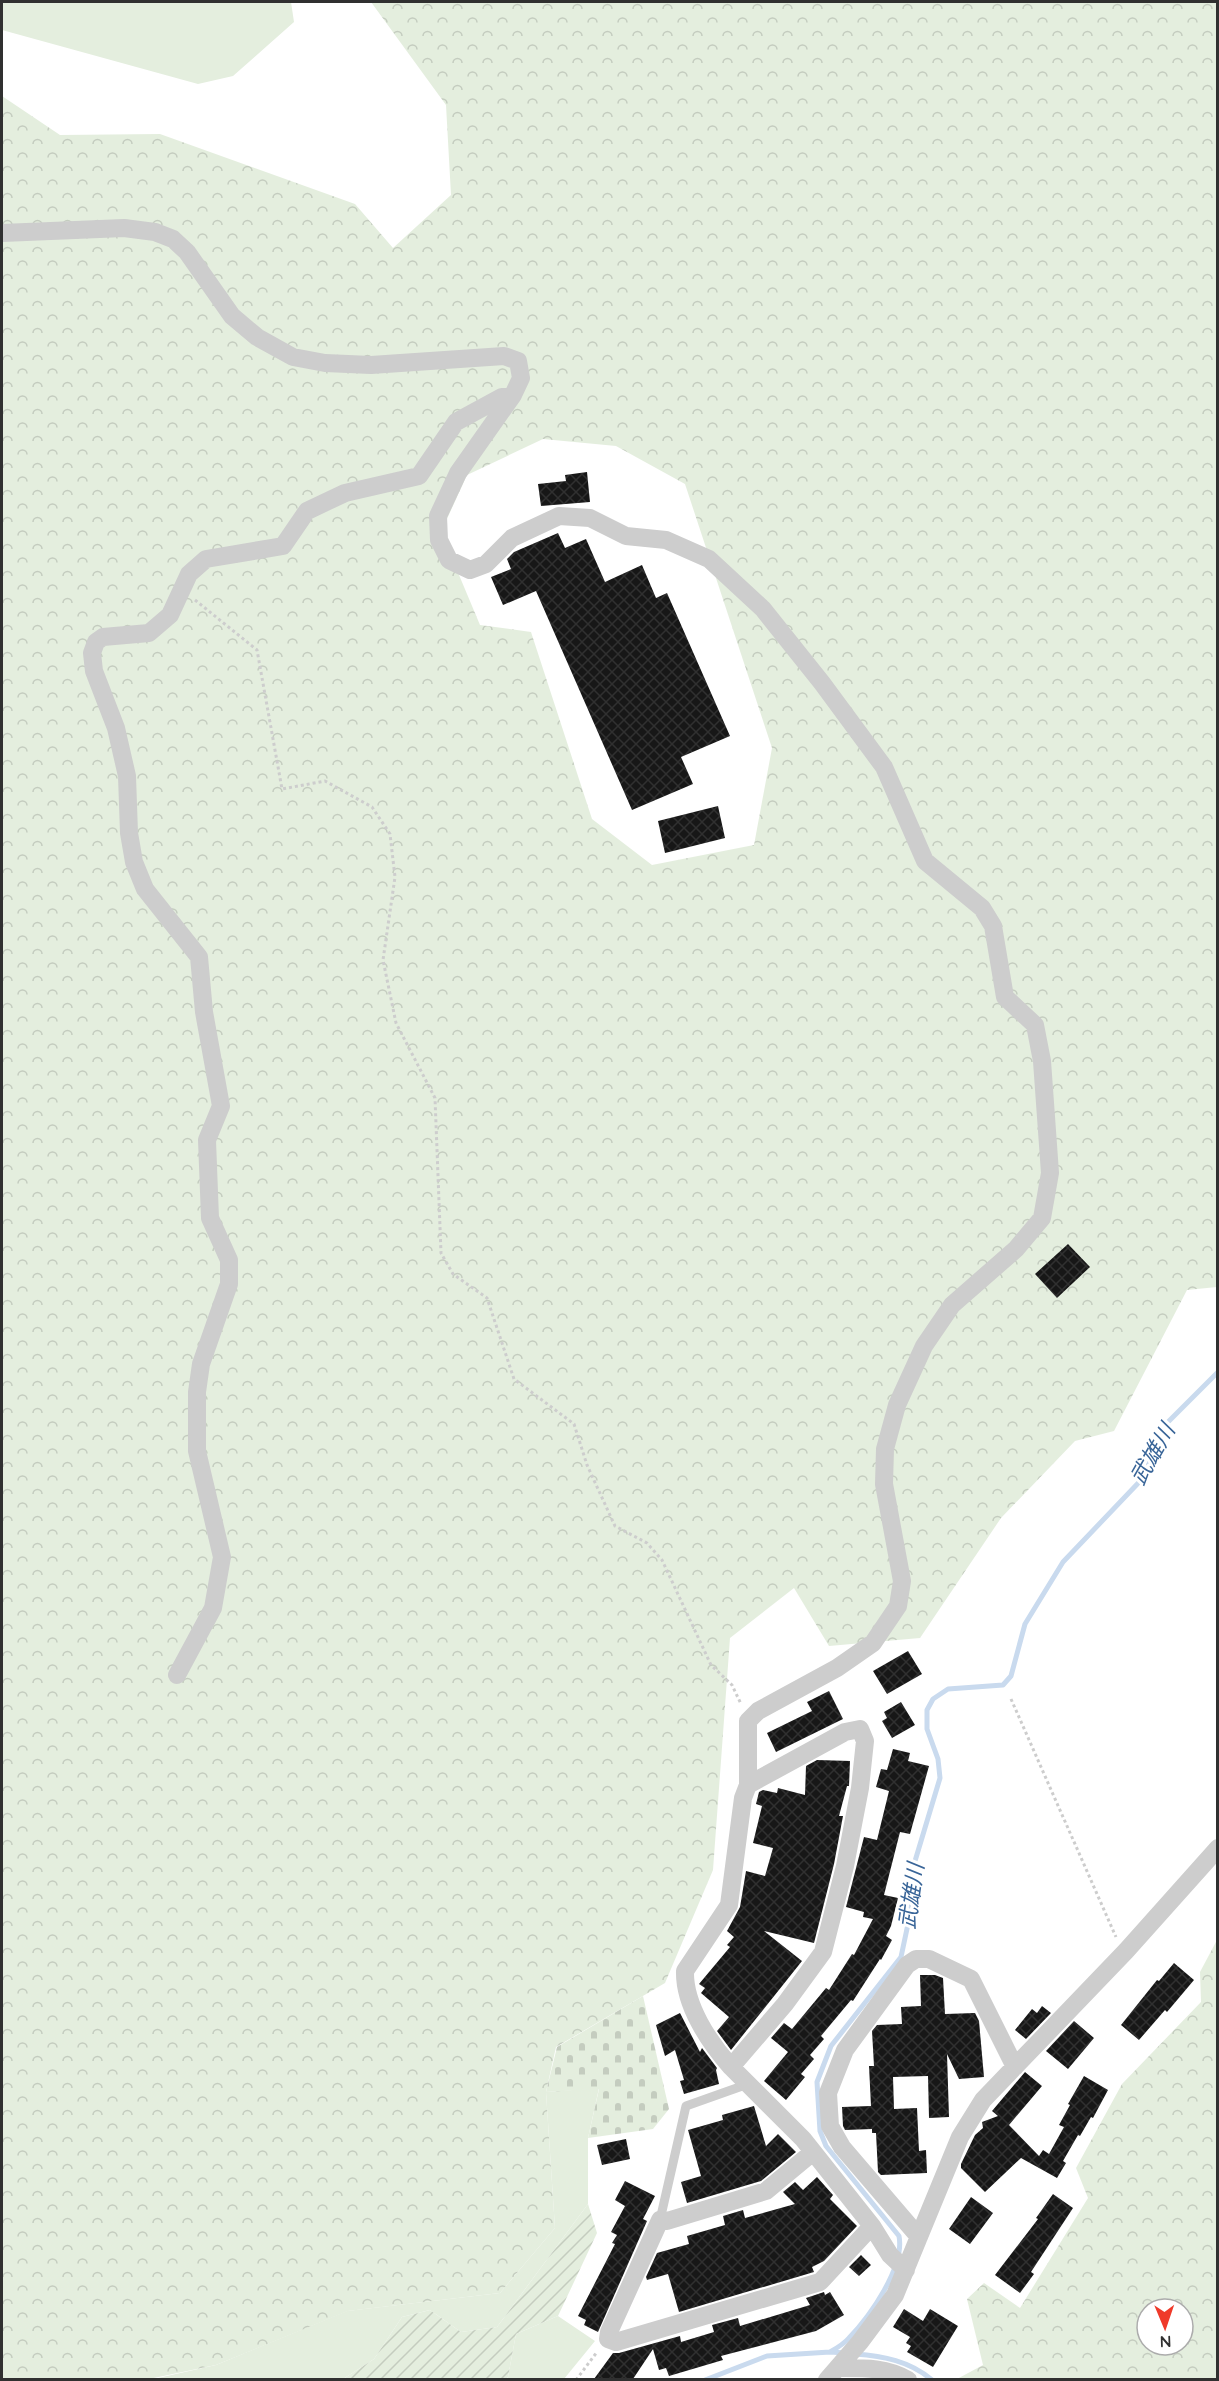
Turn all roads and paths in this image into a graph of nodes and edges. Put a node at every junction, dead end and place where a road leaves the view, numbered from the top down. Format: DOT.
graph roads {
  1 [pos="2,233"];
  2 [pos="513,395"];
  3 [pos="189,574"];
  4 [pos="177,1676"];
  5 [pos="1011,1699"];
  6 [pos="748,1721"];
  7 [pos="748,1785"];
  8 [pos="1218,1848"];
  9 [pos="1126,1951"];
  10 [pos="732,2067"];
  11 [pos="1015,2067"];
  12 [pos="748,2084"];
  13 [pos="813,2152"];
  14 [pos="660,2220"];
  15 [pos="872,2226"];
  16 [pos="919,2237"];
  17 [pos="906,2270"];
  18 [pos="608,2339"];
  19 [pos="837,2369"];
  20 [pos="576,2379"];
  21 [pos="908,2379"];
  1 -- 2 [label="street"];
  2 -- 3 [label="street"];
  2 -- 6 [label="street"];
  3 -- 4 [label="street"];
  3 -- 6 [label="path"];
  5 -- 9 [label="path"];
  6 -- 7 [label="street"];
  7 -- 10 [label="street"];
  7 -- 10 [label="street"];
  8 -- 9 [label="street"];
  9 -- 11 [label="street"];
  10 -- 12 [label="street"];
  11 -- 16 [label="street"];
  11 -- 16 [label="street"];
  12 -- 13 [label="street"];
  12 -- 14 [label="lane"];
  13 -- 14 [label="street"];
  13 -- 15 [label="street"];
  14 -- 18 [label="street"];
  15 -- 17 [label="street"];
  15 -- 18 [label="street"];
  16 -- 17 [label="street"];
  17 -- 19 [label="street"];
  18 -- 20 [label="path"];
  19 -- 21 [label="street"];
}
